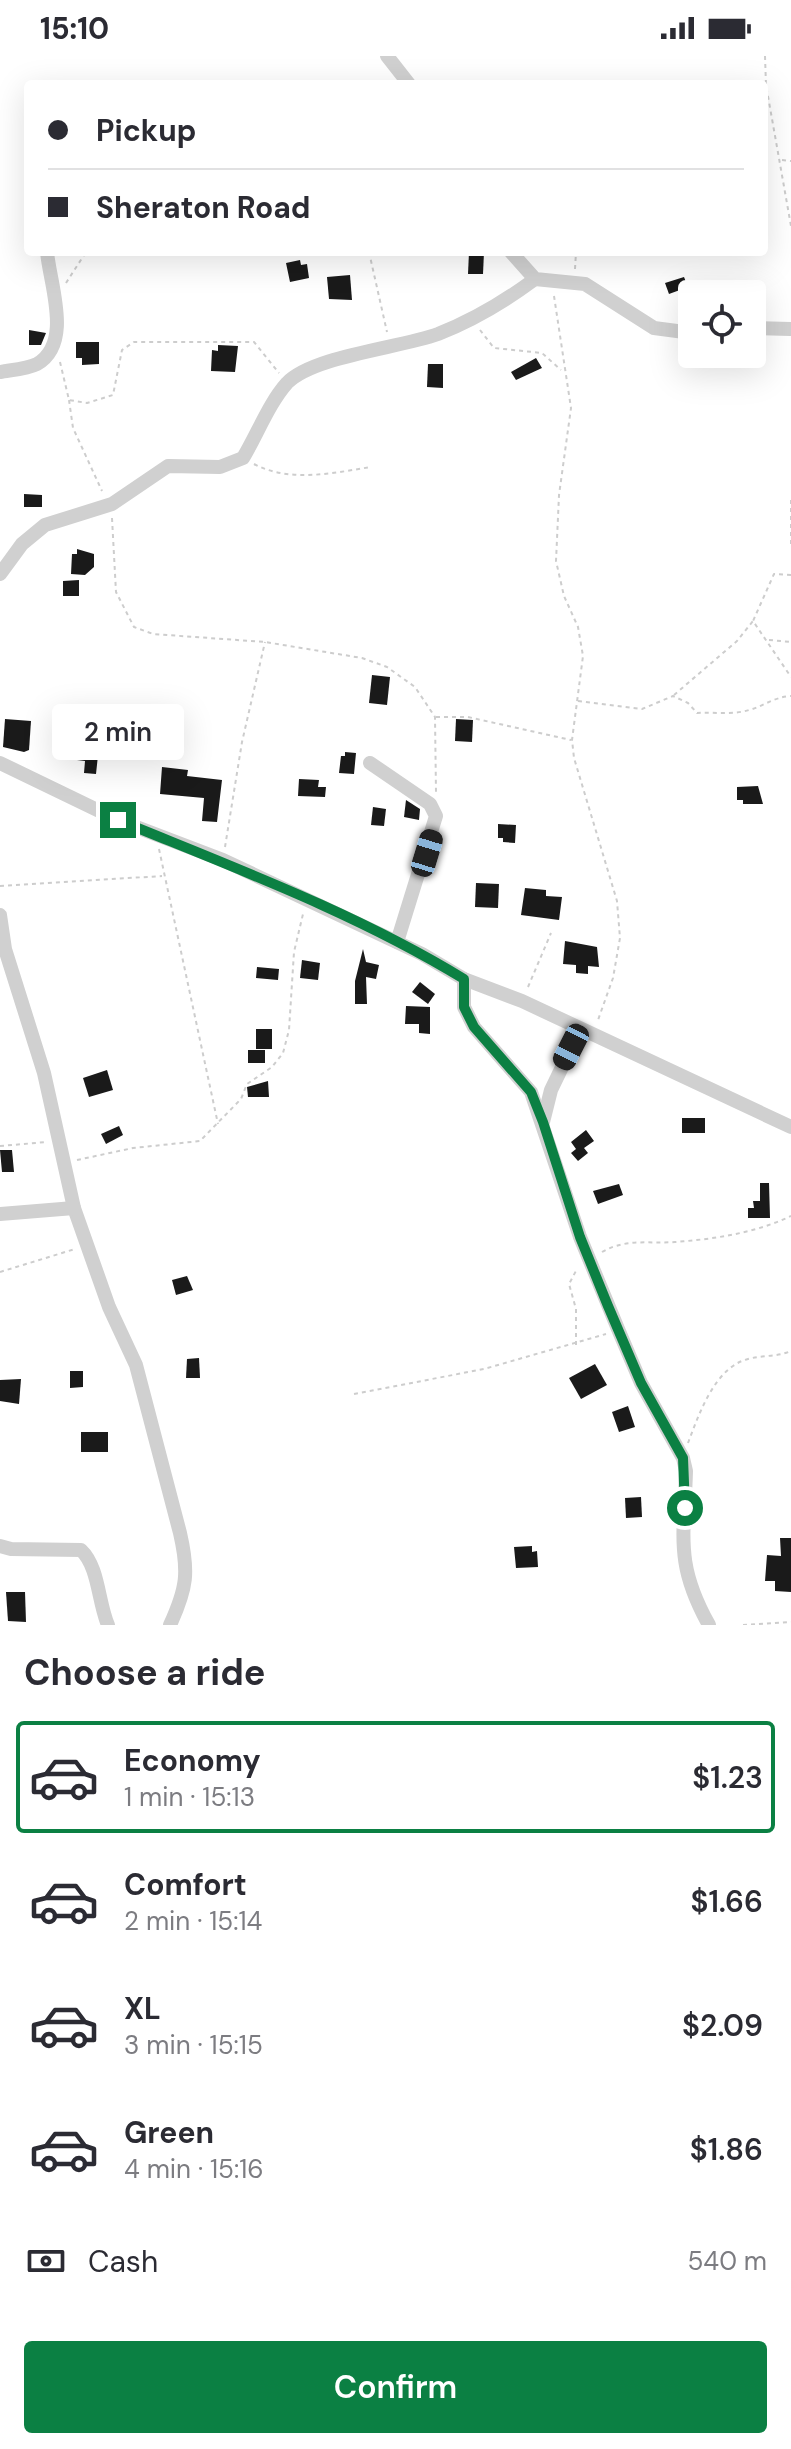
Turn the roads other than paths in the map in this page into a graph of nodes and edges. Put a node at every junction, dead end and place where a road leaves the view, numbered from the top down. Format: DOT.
graph roads {
  1 [pos="387,56"];
  2 [pos="406,80"];
  3 [pos="47,256"];
  4 [pos="515,256"];
  5 [pos="535,279"];
  6 [pos="766,328"];
  7 [pos="791,329"];
  8 [pos="678,331"];
  9 [pos="0,372"];
  10 [pos="0,574"];
  11 [pos="0,763"];
  12 [pos="370,763"];
  13 [pos="0,915"];
  14 [pos="397,942"];
  15 [pos="464,979"];
  16 [pos="585,1032"];
  17 [pos="543,1122"];
  18 [pos="791,1127"];
  19 [pos="74,1208"];
  20 [pos="0,1214"];
  21 [pos="0,1546"];
  22 [pos="108,1625"];
  23 [pos="170,1625"];
  24 [pos="709,1625"];
  1 -- 2 [label="street"];
  3 -- 9 [label="street"];
  4 -- 5 [label="street"];
  5 -- 8 [label="street"];
  5 -- 10 [label="street"];
  6 -- 7 [label="street"];
  11 -- 14 [label="street"];
  12 -- 14 [label="street"];
  13 -- 19 [label="street"];
  14 -- 15 [label="street"];
  15 -- 16 [label="street"];
  15 -- 17 [label="street"];
  16 -- 17 [label="street"];
  16 -- 18 [label="street"];
  17 -- 24 [label="street"];
  19 -- 20 [label="street"];
  19 -- 23 [label="street"];
  21 -- 22 [label="street"];
}
